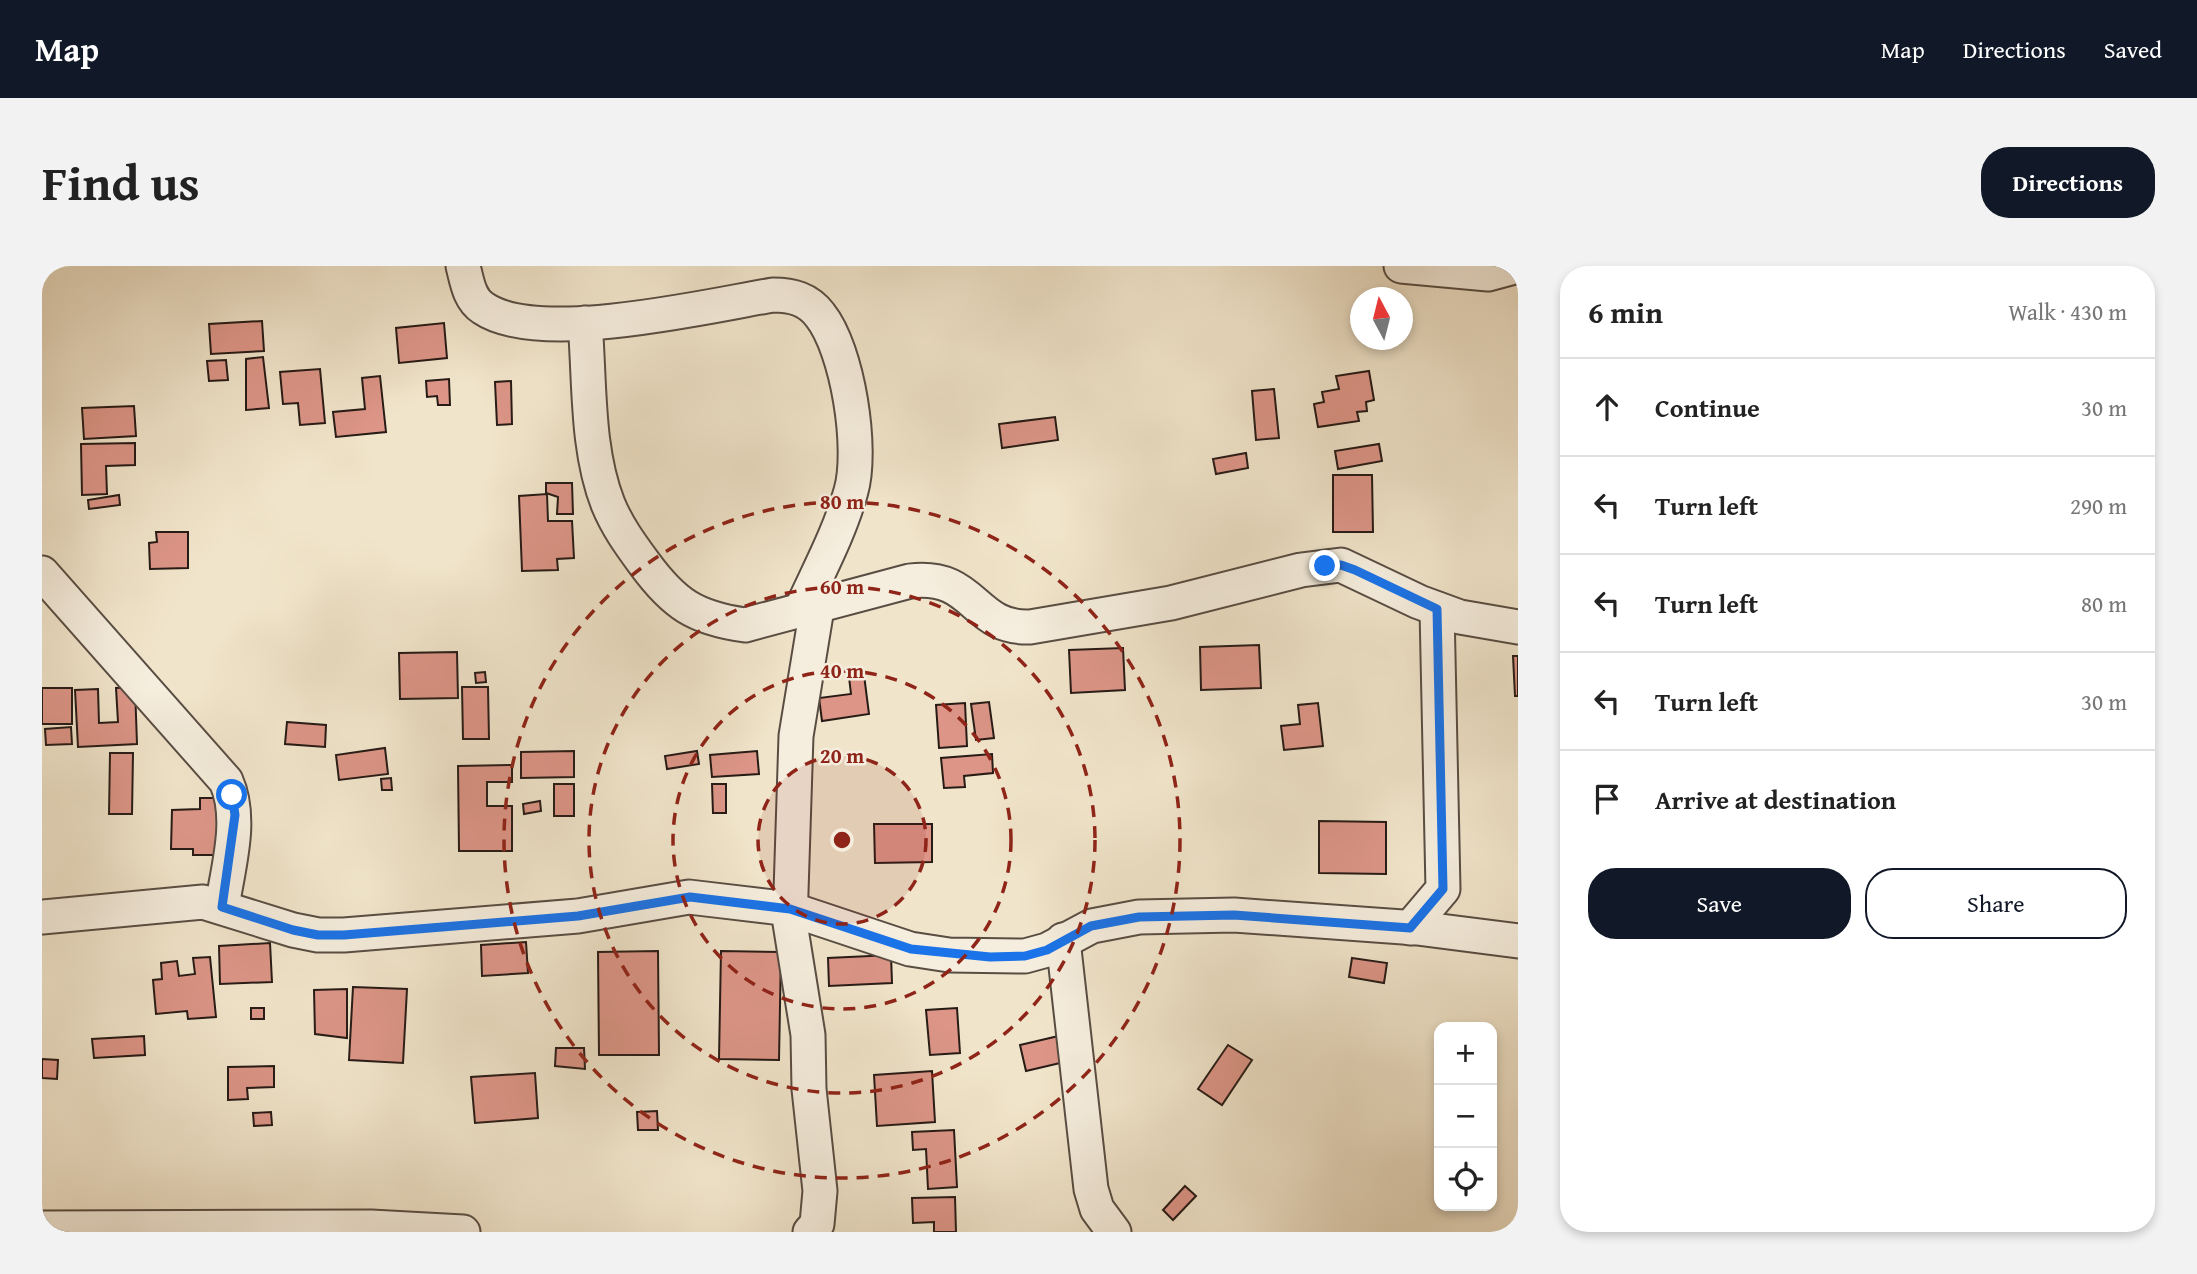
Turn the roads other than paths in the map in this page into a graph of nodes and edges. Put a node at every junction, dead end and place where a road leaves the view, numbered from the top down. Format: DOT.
graph roads {
  1 [pos="463,266"];
  2 [pos="1401,266"];
  3 [pos="1518,266"];
  4 [pos="585,323"];
  5 [pos="42,573"];
  6 [pos="809,609"];
  7 [pos="1437,609"];
  8 [pos="1518,627"];
  9 [pos="222,907"];
  10 [pos="790,909"];
  11 [pos="42,917"];
  12 [pos="1410,928"];
  13 [pos="1063,940"];
  14 [pos="1518,941"];
  15 [pos="42,1228"];
  16 [pos="83,1230"];
  17 [pos="463,1232"];
  18 [pos="810,1232"];
  19 [pos="1114,1232"];
  1 -- 4 [label="street"];
  2 -- 3 [label="street"];
  4 -- 6 [label="street"];
  4 -- 6 [label="street"];
  5 -- 9 [label="street"];
  6 -- 7 [label="street"];
  6 -- 10 [label="street"];
  7 -- 8 [label="street"];
  7 -- 12 [label="street"];
  9 -- 10 [label="street"];
  9 -- 11 [label="street"];
  10 -- 13 [label="street"];
  10 -- 18 [label="street"];
  12 -- 13 [label="street"];
  12 -- 14 [label="street"];
  13 -- 19 [label="street"];
  15 -- 16 [label="street"];
  16 -- 17 [label="street"];
}
